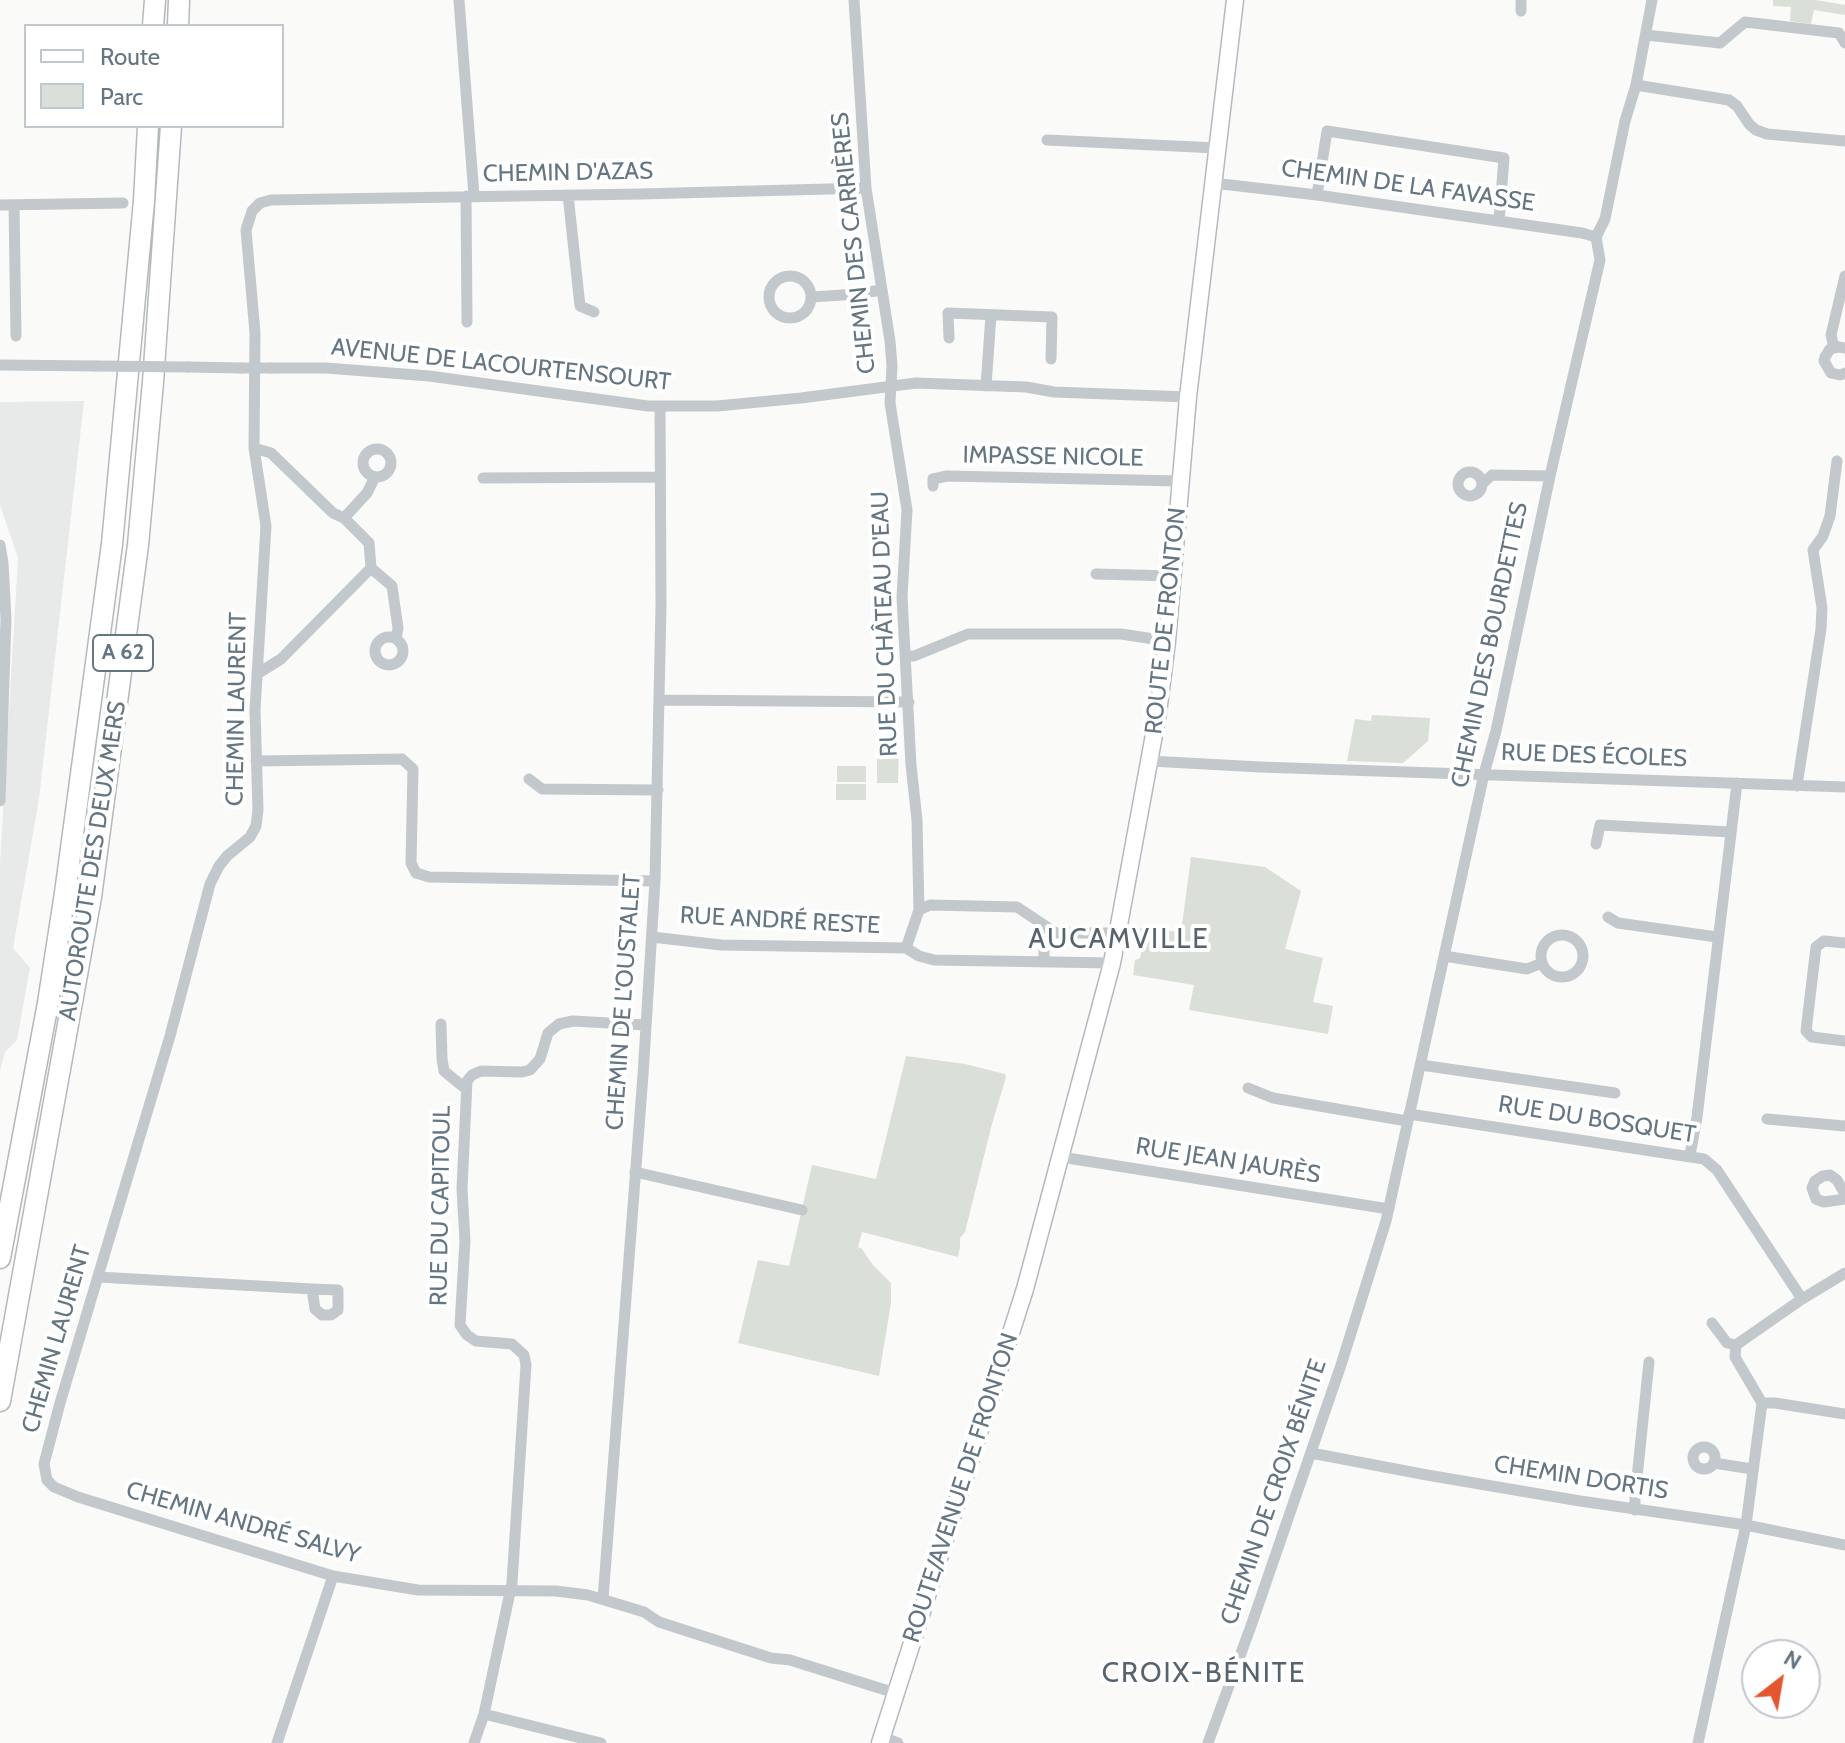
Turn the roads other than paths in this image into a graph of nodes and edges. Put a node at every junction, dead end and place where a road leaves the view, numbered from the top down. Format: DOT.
graph roads {
  1 [pos="155,0"];
  2 [pos="179,0"];
  3 [pos="459,0"];
  4 [pos="854,0"];
  5 [pos="1235,0"];
  6 [pos="1652,0"];
  7 [pos="153,24"];
  8 [pos="178,24"];
  9 [pos="1646,35"];
  10 [pos="1845,43"];
  11 [pos="1636,85"];
  12 [pos="148,128"];
  13 [pos="171,128"];
  14 [pos="1047,140"];
  15 [pos="1845,141"];
  16 [pos="1217,148"];
  17 [pos="1213,183"];
  18 [pos="866,188"];
  19 [pos="568,195"];
  20 [pos="1317,195"];
  21 [pos="470,196"];
  22 [pos="271,200"];
  23 [pos="123,203"];
  24 [pos="0,205"];
  25 [pos="14,205"];
  26 [pos="1499,221"];
  27 [pos="1596,237"];
  28 [pos="1845,276"];
  29 [pos="881,290"];
  30 [pos="811,297"];
  31 [pos="594,312"];
  32 [pos="991,315"];
  33 [pos="467,322"];
  34 [pos="16,336"];
  35 [pos="949,338"];
  36 [pos="1840,348"];
  37 [pos="1051,359"];
  38 [pos="0,365"];
  39 [pos="1845,373"];
  40 [pos="891,385"];
  41 [pos="986,386"];
  42 [pos="1188,397"];
  43 [pos="660,406"];
  44 [pos="254,448"];
  45 [pos="1837,461"];
  46 [pos="1550,476"];
  47 [pos="375,477"];
  48 [pos="660,477"];
  49 [pos="483,478"];
  50 [pos="1180,481"];
  51 [pos="1483,483"];
  52 [pos="933,486"];
  53 [pos="344,518"];
  54 [pos="0,545"];
  55 [pos="371,568"];
  56 [pos="1096,574"];
  57 [pos="1173,576"];
  58 [pos="396,638"];
  59 [pos="1167,641"];
  60 [pos="905,656"];
  61 [pos="257,674"];
  62 [pos="659,700"];
  63 [pos="909,702"];
  64 [pos="256,761"];
  65 [pos="1150,761"];
  66 [pos="1484,774"];
  67 [pos="529,779"];
  68 [pos="1737,783"];
  69 [pos="1797,786"];
  70 [pos="1845,787"];
  71 [pos="658,790"];
  72 [pos="0,801"];
  73 [pos="1731,832"];
  74 [pos="1596,844"];
  75 [pos="655,881"];
  76 [pos="919,910"];
  77 [pos="1608,917"];
  78 [pos="1048,928"];
  79 [pos="1117,933"];
  80 [pos="652,937"];
  81 [pos="1717,937"];
  82 [pos="1845,943"];
  83 [pos="906,948"];
  84 [pos="1444,956"];
  85 [pos="1044,962"];
  86 [pos="1112,963"];
  87 [pos="1542,963"];
  88 [pos="441,1024"];
  89 [pos="645,1025"];
  90 [pos="1845,1041"];
  91 [pos="1421,1065"];
  92 [pos="1248,1088"];
  93 [pos="466,1089"];
  94 [pos="1615,1093"];
  95 [pos="1408,1118"];
  96 [pos="1767,1119"];
  97 [pos="1845,1126"];
  98 [pos="1690,1155"];
  99 [pos="1061,1157"];
  100 [pos="635,1172"];
  101 [pos="1389,1209"];
  102 [pos="802,1210"];
  103 [pos="1041,1233"];
  104 [pos="0,1258"];
  105 [pos="1845,1273"];
  106 [pos="98,1277"];
  107 [pos="312,1289"];
  108 [pos="1362,1299"];
  109 [pos="1802,1299"];
  110 [pos="1712,1323"];
  111 [pos="1736,1345"];
  112 [pos="1649,1362"];
  113 [pos="0,1401"];
  114 [pos="1762,1403"];
  115 [pos="1845,1414"];
  116 [pos="1311,1453"];
  117 [pos="1714,1463"];
  118 [pos="1752,1469"];
  119 [pos="47,1480"];
  120 [pos="1635,1510"];
  121 [pos="1746,1525"];
  122 [pos="1845,1545"];
  123 [pos="333,1576"];
  124 [pos="510,1592"];
  125 [pos="603,1599"];
  126 [pos="895,1693"];
  127 [pos="484,1714"];
  128 [pos="881,1740"];
  129 [pos="277,1743"];
  130 [pos="474,1743"];
  131 [pos="601,1743"];
  132 [pos="898,1743"];
  133 [pos="1208,1743"];
  134 [pos="1698,1743"];
  1 -- 7 [label="highway"];
  2 -- 8 [label="highway"];
  3 -- 21 [label="street"];
  4 -- 18 [label="street, CHEMIN DES CARRIÈRES"];
  5 -- 16 [label="main road, ROUTE DE FRONTON"];
  6 -- 9 [label="street, CHEMIN DES BOURDETTES"];
  9 -- 10 [label="street"];
  9 -- 11 [label="street, CHEMIN DES BOURDETTES"];
  11 -- 15 [label="street"];
  11 -- 27 [label="street, CHEMIN DES BOURDETTES"];
  12 -- 104 [label="highway, AUTOROUTE DES DEUX MERS / A 62"];
  13 -- 113 [label="highway, AUTOROUTE DES DEUX MERS / A 62"];
  14 -- 16 [label="street"];
  16 -- 17 [label="main road, ROUTE DE FRONTON"];
  17 -- 20 [label="street, CHEMIN DE LA FAVASSE"];
  17 -- 42 [label="main road, ROUTE DE FRONTON"];
  18 -- 19 [label="street, CHEMIN D'AZAS"];
  18 -- 29 [label="street, CHEMIN DES CARRIÈRES"];
  19 -- 21 [label="street, CHEMIN D'AZAS"];
  19 -- 31 [label="street"];
  20 -- 26 [label="street, CHEMIN DE LA FAVASSE"];
  20 -- 26 [label="street"];
  21 -- 22 [label="street, CHEMIN D'AZAS"];
  21 -- 33 [label="street"];
  22 -- 44 [label="street, CHEMIN LAURENT"];
  23 -- 25 [label="street"];
  24 -- 25 [label="street"];
  25 -- 34 [label="street"];
  26 -- 27 [label="street, CHEMIN DE LA FAVASSE"];
  27 -- 46 [label="street, CHEMIN DES BOURDETTES"];
  28 -- 36 [label="street"];
  29 -- 30 [label="street"];
  29 -- 40 [label="street, CHEMIN DES CARRIÈRES"];
  32 -- 35 [label="street"];
  32 -- 37 [label="street"];
  32 -- 41 [label="street"];
  36 -- 39 [label="street"];
  38 -- 43 [label="street, AVENUE DE LACOURTENSOURT, bridge"];
  40 -- 41 [label="street, AVENUE DE LACOURTENSOURT"];
  40 -- 43 [label="street, AVENUE DE LACOURTENSOURT"];
  40 -- 60 [label="street, RUE DU CHÂTEAU D'EAU"];
  41 -- 42 [label="street, AVENUE DE LACOURTENSOURT"];
  42 -- 50 [label="main road, ROUTE DE FRONTON"];
  43 -- 48 [label="street, CHEMIN DE L'OUSTALET"];
  44 -- 53 [label="street"];
  44 -- 61 [label="street, CHEMIN LAURENT"];
  45 -- 69 [label="street"];
  46 -- 51 [label="street"];
  46 -- 66 [label="street, CHEMIN DES BOURDETTES"];
  47 -- 53 [label="street"];
  48 -- 49 [label="street"];
  48 -- 62 [label="street, CHEMIN DE L'OUSTALET"];
  50 -- 52 [label="street, IMPASSE NICOLE"];
  50 -- 57 [label="main road, ROUTE DE FRONTON"];
  53 -- 55 [label="street"];
  54 -- 72 [label="street"];
  55 -- 58 [label="street"];
  55 -- 61 [label="street"];
  56 -- 57 [label="street"];
  57 -- 59 [label="main road, ROUTE DE FRONTON"];
  59 -- 60 [label="street"];
  59 -- 65 [label="main road, ROUTE DE FRONTON"];
  60 -- 63 [label="street, RUE DU CHÂTEAU D'EAU"];
  61 -- 64 [label="street, CHEMIN LAURENT"];
  62 -- 63 [label="street"];
  62 -- 71 [label="street, CHEMIN DE L'OUSTALET"];
  63 -- 76 [label="street, RUE DU CHÂTEAU D'EAU"];
  64 -- 75 [label="street"];
  64 -- 106 [label="street, CHEMIN LAURENT"];
  65 -- 66 [label="street, RUE DES ÉCOLES"];
  65 -- 79 [label="main road, ROUTE DE FRONTON"];
  66 -- 68 [label="street, RUE DES ÉCOLES"];
  66 -- 84 [label="street, CHEMIN DES BOURDETTES"];
  67 -- 71 [label="street"];
  68 -- 69 [label="street, RUE DES ÉCOLES"];
  68 -- 73 [label="street"];
  69 -- 70 [label="street, RUE DES ÉCOLES"];
  71 -- 75 [label="street, CHEMIN DE L'OUSTALET"];
  73 -- 74 [label="street"];
  73 -- 81 [label="street"];
  75 -- 80 [label="street, CHEMIN DE L'OUSTALET"];
  76 -- 78 [label="street"];
  76 -- 83 [label="street"];
  77 -- 81 [label="street"];
  78 -- 79 [label="street"];
  78 -- 85 [label="street"];
  79 -- 86 [label="main road, ROUTE DE FRONTON"];
  80 -- 83 [label="street, RUE ANDRÉ RESTE"];
  80 -- 89 [label="street, CHEMIN DE L'OUSTALET"];
  81 -- 98 [label="street"];
  82 -- 90 [label="street"];
  83 -- 85 [label="street, RUE ANDRÉ RESTE"];
  84 -- 87 [label="street"];
  84 -- 91 [label="street, CHEMIN DES BOURDETTES"];
  85 -- 86 [label="street, RUE ANDRÉ RESTE"];
  86 -- 99 [label="main road, ROUTE DE FRONTON"];
  88 -- 93 [label="street"];
  89 -- 93 [label="street, RUE DU CAPITOUL"];
  89 -- 100 [label="street, CHEMIN DE L'OUSTALET"];
  91 -- 94 [label="street"];
  91 -- 95 [label="street, CHEMIN DES BOURDETTES"];
  92 -- 95 [label="street, RUE DU BOSQUET"];
  93 -- 124 [label="street, RUE DU CAPITOUL"];
  95 -- 98 [label="street, RUE DU BOSQUET"];
  95 -- 101 [label="street, CHEMIN DES BOURDETTES"];
  96 -- 97 [label="street"];
  98 -- 109 [label="street, RUE DU BOSQUET"];
  99 -- 101 [label="street, RUE JEAN JAURÈS"];
  99 -- 103 [label="main road, ROUTE DE FRONTON"];
  100 -- 102 [label="street"];
  100 -- 125 [label="street, CHEMIN DE L'OUSTALET"];
  101 -- 108 [label="street, CHEMIN DES BOURDETTES"];
  103 -- 126 [label="main road, ROUTE/AVENUE DE FRONTON"];
  105 -- 109 [label="street"];
  106 -- 107 [label="street"];
  106 -- 119 [label="street, CHEMIN LAURENT"];
  108 -- 116 [label="street, CHEMIN DE CROIX BÉNITE"];
  109 -- 111 [label="street"];
  110 -- 111 [label="street"];
  111 -- 114 [label="street"];
  112 -- 120 [label="street"];
  114 -- 115 [label="street"];
  114 -- 118 [label="street"];
  116 -- 120 [label="street, CHEMIN DORTIS"];
  116 -- 133 [label="street, CHEMIN DE CROIX BÉNITE"];
  117 -- 118 [label="street"];
  118 -- 121 [label="street"];
  119 -- 123 [label="street, CHEMIN ANDRÉ SALVY"];
  120 -- 121 [label="street, CHEMIN DORTIS"];
  121 -- 122 [label="street, CHEMIN DORTIS"];
  121 -- 134 [label="street"];
  123 -- 124 [label="street, CHEMIN ANDRÉ SALVY"];
  123 -- 129 [label="street"];
  124 -- 125 [label="street, CHEMIN ANDRÉ SALVY"];
  124 -- 127 [label="street"];
  125 -- 126 [label="street, CHEMIN ANDRÉ SALVY"];
  126 -- 128 [label="main road, ROUTE/AVENUE DE FRONTON"];
  127 -- 130 [label="street"];
  127 -- 131 [label="street"];
  128 -- 132 [label="street"];
}
